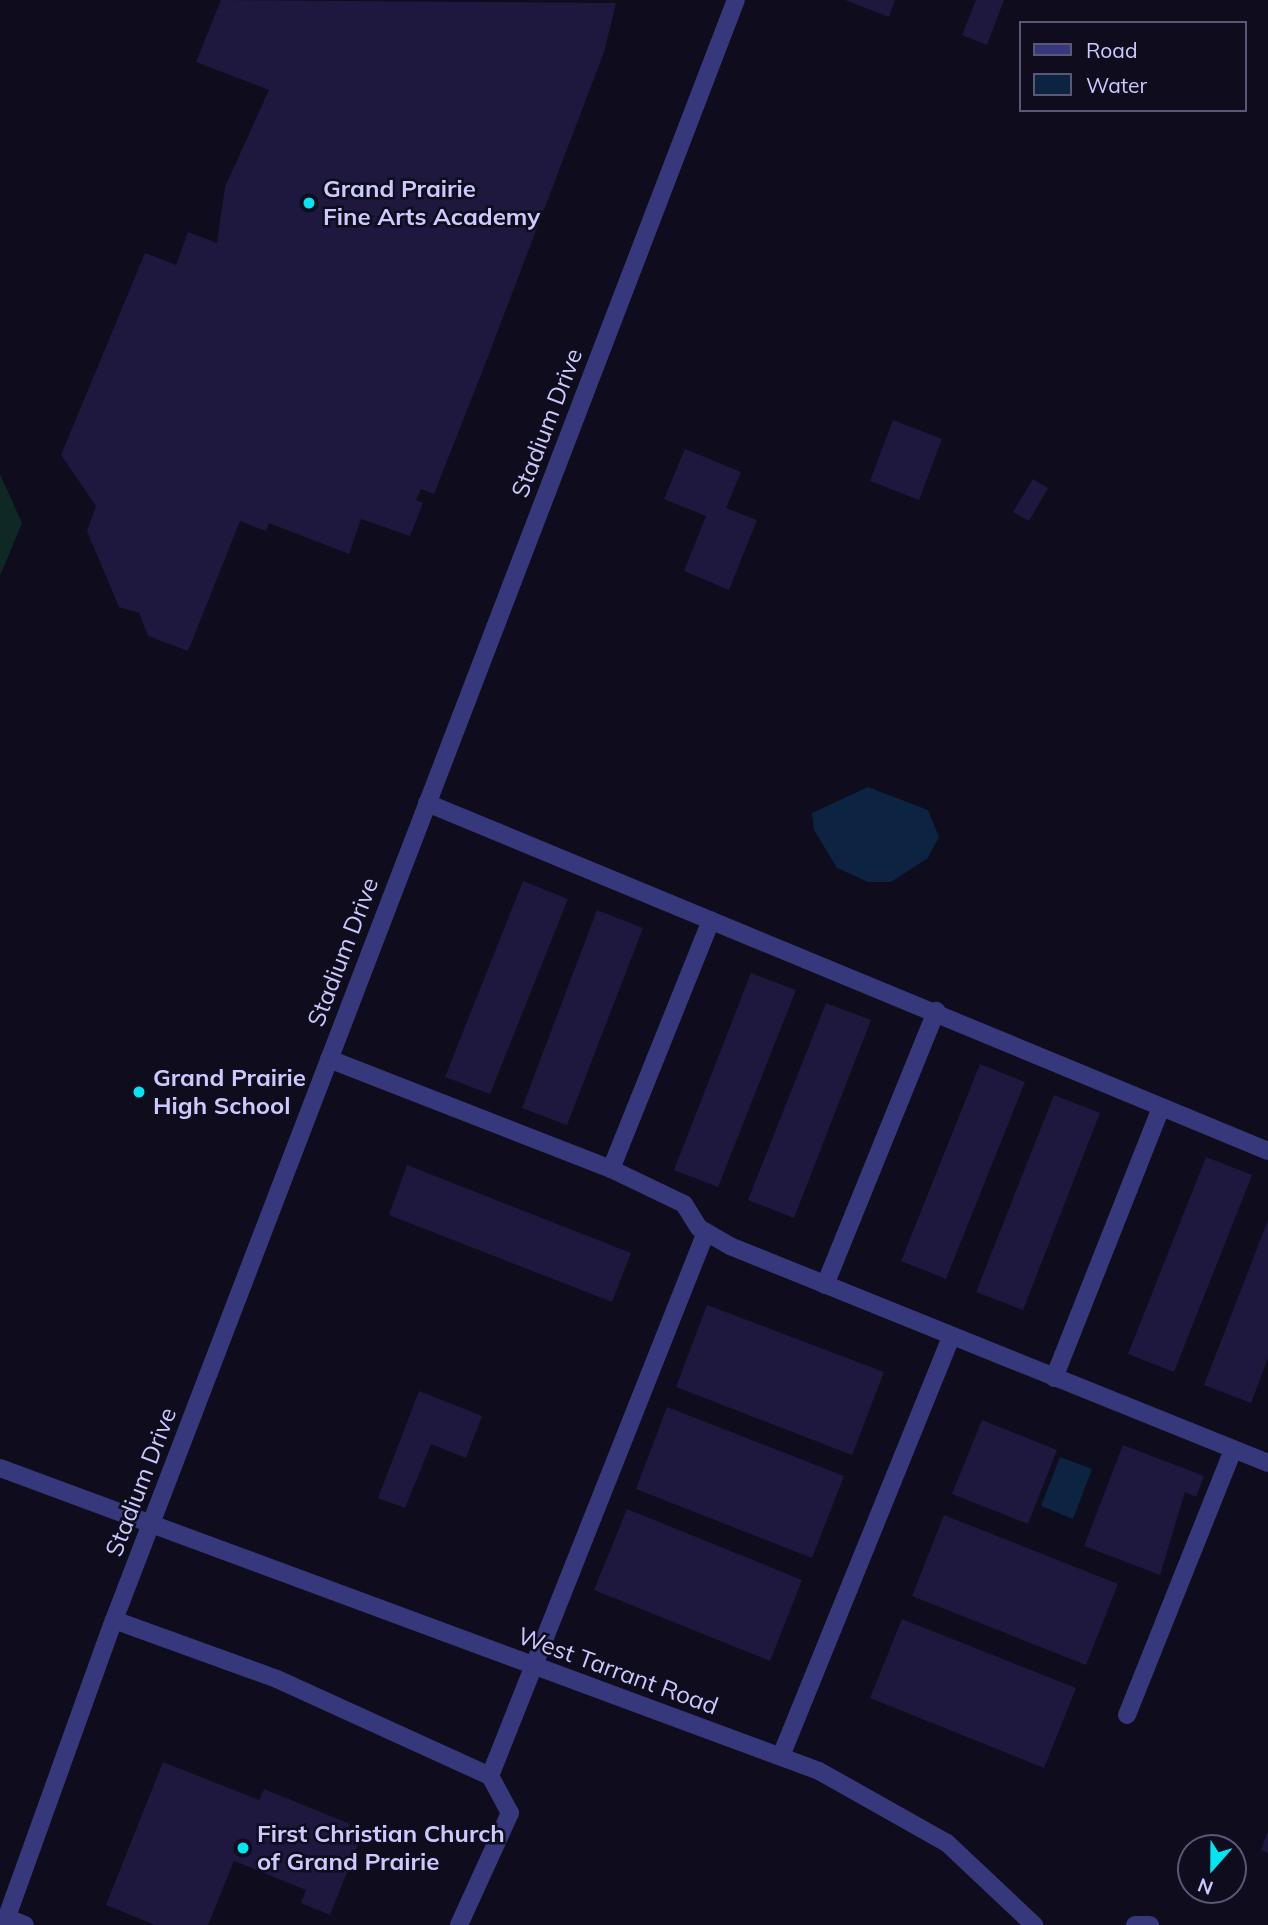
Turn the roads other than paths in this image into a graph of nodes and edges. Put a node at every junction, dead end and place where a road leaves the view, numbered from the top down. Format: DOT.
graph roads {
  1 [pos="736,0"];
  2 [pos="427,803"];
  3 [pos="710,920"];
  4 [pos="936,1012"];
  5 [pos="329,1059"];
  6 [pos="1161,1108"];
  7 [pos="1268,1151"];
  8 [pos="611,1169"];
  9 [pos="706,1232"];
  10 [pos="825,1285"];
  11 [pos="951,1337"];
  12 [pos="1054,1378"];
  13 [pos="1233,1450"];
  14 [pos="1268,1463"];
  15 [pos="0,1468"];
  16 [pos="150,1526"];
  17 [pos="114,1620"];
  18 [pos="530,1665"];
  19 [pos="1127,1715"];
  20 [pos="781,1756"];
  21 [pos="490,1776"];
  22 [pos="6,1921"];
  23 [pos="25,1925"];
  24 [pos="459,1925"];
  25 [pos="1034,1925"];
  26 [pos="1135,1925"];
  27 [pos="1150,1925"];
  1 -- 2 [label="street, Stadium Drive"];
  2 -- 3 [label="street"];
  2 -- 5 [label="street, Stadium Drive"];
  3 -- 4 [label="street"];
  3 -- 8 [label="street"];
  4 -- 6 [label="street"];
  4 -- 10 [label="street"];
  5 -- 8 [label="street"];
  5 -- 16 [label="street, Stadium Drive"];
  6 -- 7 [label="street"];
  6 -- 12 [label="street"];
  8 -- 9 [label="street"];
  9 -- 10 [label="street"];
  9 -- 18 [label="street"];
  10 -- 11 [label="street"];
  11 -- 12 [label="street"];
  11 -- 20 [label="street"];
  12 -- 13 [label="street"];
  13 -- 14 [label="street"];
  13 -- 19 [label="street"];
  15 -- 16 [label="street, West Tarrant Road"];
  16 -- 17 [label="street, Stadium Drive"];
  16 -- 18 [label="street, West Tarrant Road"];
  17 -- 21 [label="street"];
  17 -- 22 [label="street, Stadium Drive"];
  18 -- 20 [label="street, West Tarrant Road"];
  18 -- 21 [label="street"];
  20 -- 25 [label="street, West Tarrant Road"];
  21 -- 24 [label="street"];
  22 -- 23 [label="street"];
  26 -- 27 [label="street"];
}
